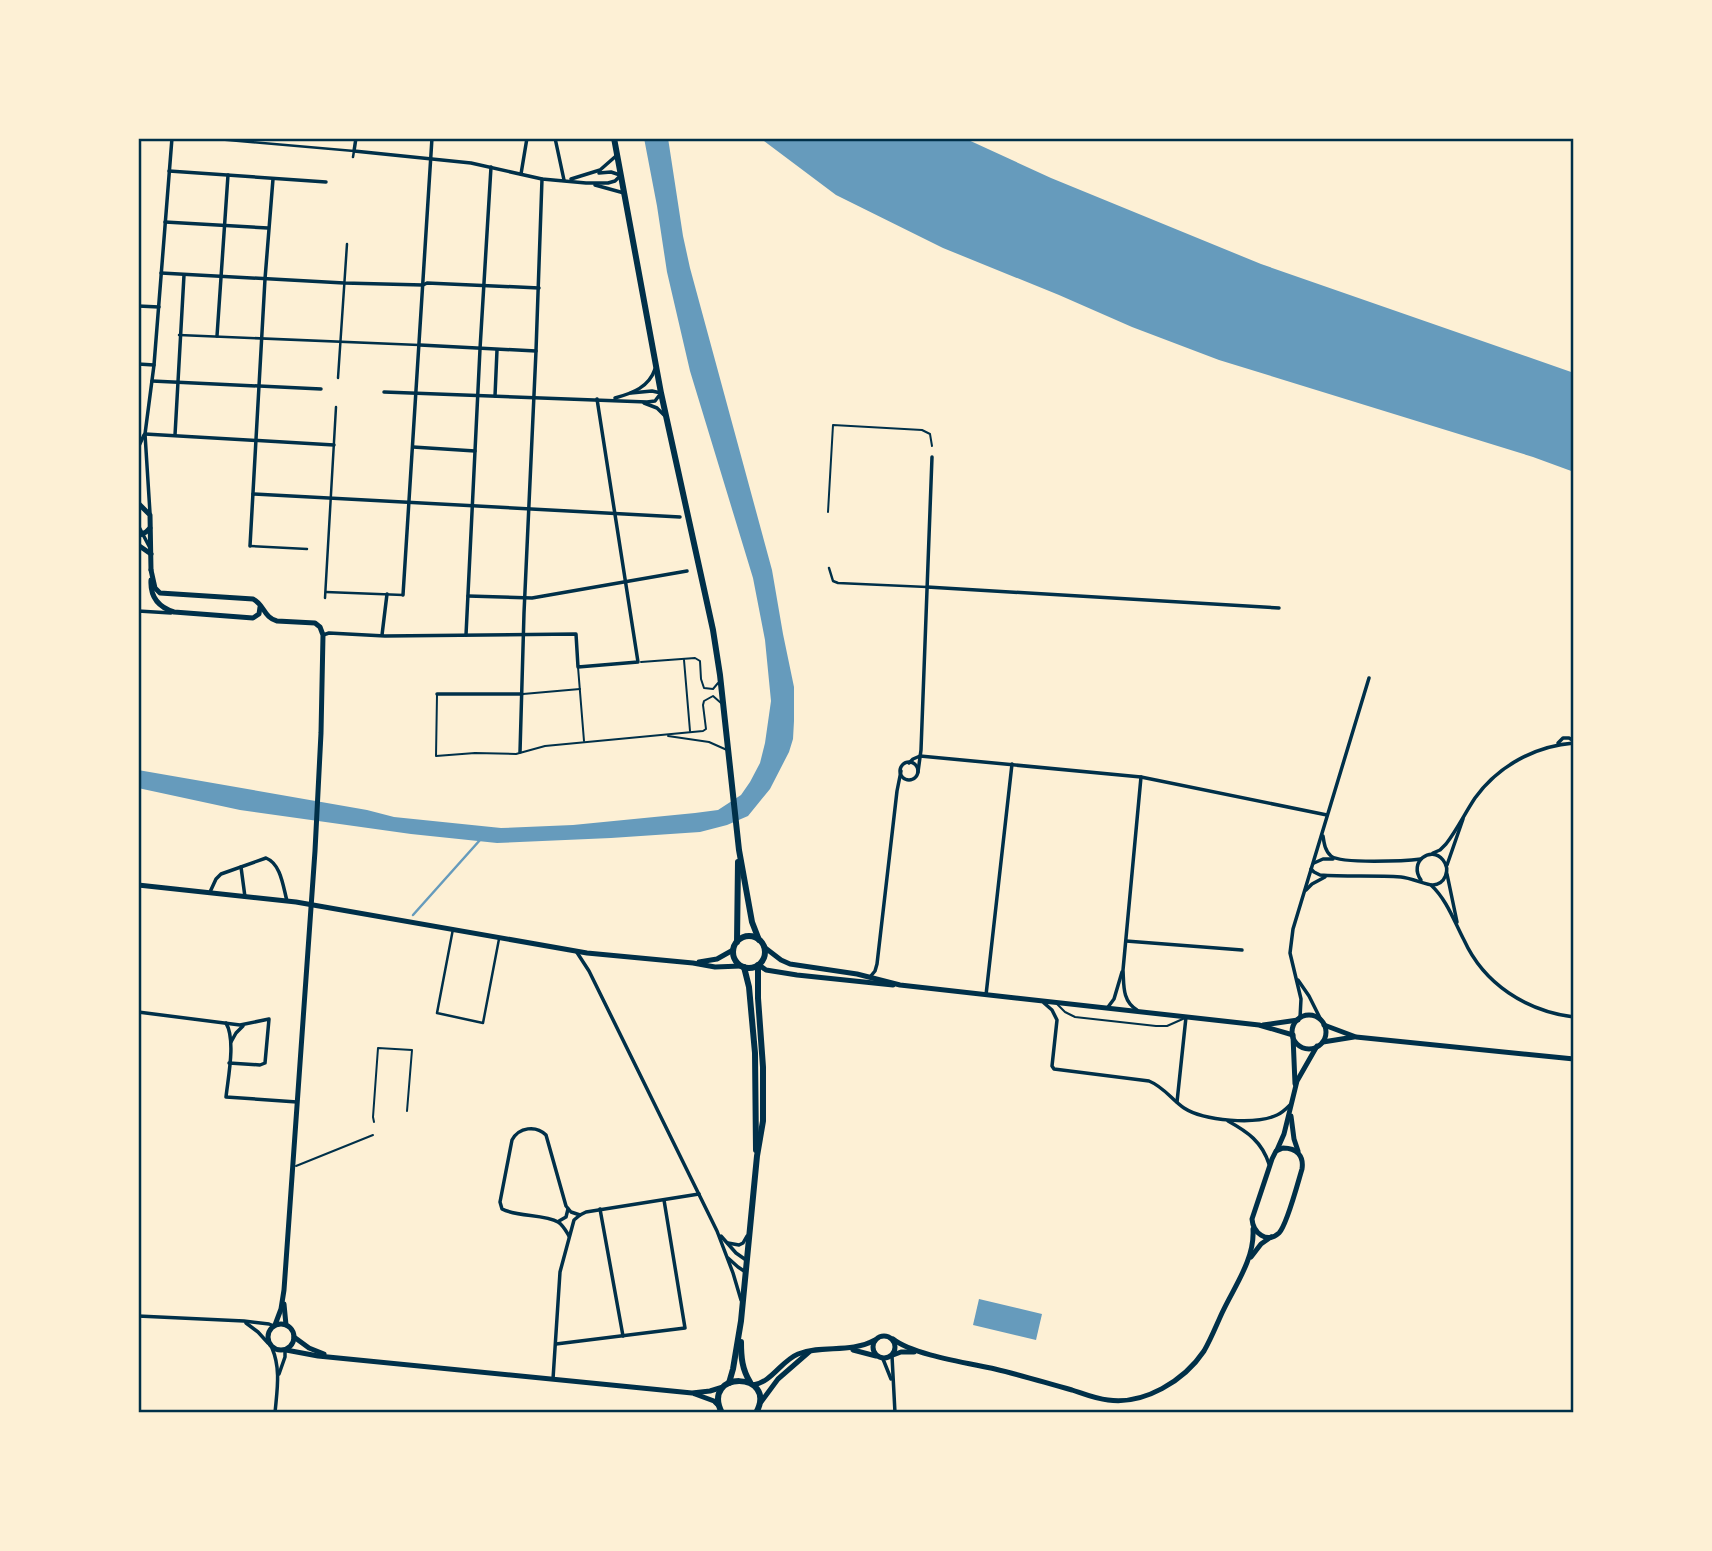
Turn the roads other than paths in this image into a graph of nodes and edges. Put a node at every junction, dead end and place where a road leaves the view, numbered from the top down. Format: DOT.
graph roads {
  1 [pos="172,138"];
  2 [pos="205,138"];
  3 [pos="356,138"];
  4 [pos="432,138"];
  5 [pos="527,138"];
  6 [pos="555,138"];
  7 [pos="614,138"];
  8 [pos="354,151"];
  9 [pos="617,154"];
  10 [pos="353,157"];
  11 [pos="430,158"];
  12 [pos="491,167"];
  13 [pos="169,171"];
  14 [pos="521,174"];
  15 [pos="594,174"];
  16 [pos="228,175"];
  17 [pos="621,175"];
  18 [pos="273,179"];
  19 [pos="542,179"];
  20 [pos="566,180"];
  21 [pos="326,183"];
  22 [pos="586,183"];
  23 [pos="624,193"];
  24 [pos="165,222"];
  25 [pos="225,225"];
  26 [pos="268,228"];
  27 [pos="347,244"];
  28 [pos="161,273"];
  29 [pos="184,275"];
  30 [pos="221,277"];
  31 [pos="265,279"];
  32 [pos="344,283"];
  33 [pos="422,285"];
  34 [pos="484,285"];
  35 [pos="539,288"];
  36 [pos="138,306"];
  37 [pos="159,307"];
  38 [pos="180,335"];
  39 [pos="217,336"];
  40 [pos="262,337"];
  41 [pos="340,341"];
  42 [pos="419,345"];
  43 [pos="480,349"];
  44 [pos="497,350"];
  45 [pos="536,351"];
  46 [pos="138,364"];
  47 [pos="154,365"];
  48 [pos="656,365"];
  49 [pos="338,378"];
  50 [pos="152,381"];
  51 [pos="179,382"];
  52 [pos="259,386"];
  53 [pos="321,389"];
  54 [pos="384,392"];
  55 [pos="416,393"];
  56 [pos="631,393"];
  57 [pos="661,393"];
  58 [pos="478,396"];
  59 [pos="495,396"];
  60 [pos="534,398"];
  61 [pos="597,399"];
  62 [pos="610,399"];
  63 [pos="639,401"];
  64 [pos="336,407"];
  65 [pos="666,420"];
  66 [pos="145,434"];
  67 [pos="175,435"];
  68 [pos="255,441"];
  69 [pos="334,445"];
  70 [pos="932,446"];
  71 [pos="413,447"];
  72 [pos="138,448"];
  73 [pos="475,451"];
  74 [pos="932,457"];
  75 [pos="253,494"];
  76 [pos="330,498"];
  77 [pos="138,503"];
  78 [pos="410,503"];
  79 [pos="473,506"];
  80 [pos="528,509"];
  81 [pos="828,512"];
  82 [pos="615,513"];
  83 [pos="150,515"];
  84 [pos="680,517"];
  85 [pos="138,524"];
  86 [pos="151,524"];
  87 [pos="141,535"];
  88 [pos="138,545"];
  89 [pos="250,546"];
  90 [pos="307,550"];
  91 [pos="151,553"];
  92 [pos="829,568"];
  93 [pos="151,570"];
  94 [pos="687,571"];
  95 [pos="626,583"];
  96 [pos="927,587"];
  97 [pos="325,592"];
  98 [pos="387,594"];
  99 [pos="403,595"];
  100 [pos="468,596"];
  101 [pos="325,598"];
  102 [pos="524,598"];
  103 [pos="260,604"];
  104 [pos="1279,608"];
  105 [pos="138,611"];
  106 [pos="174,612"];
  107 [pos="323,635"];
  108 [pos="382,635"];
  109 [pos="466,635"];
  110 [pos="523,635"];
  111 [pos="684,658"];
  112 [pos="638,662"];
  113 [pos="578,667"];
  114 [pos="720,675"];
  115 [pos="1369,678"];
  116 [pos="580,689"];
  117 [pos="437,694"];
  118 [pos="522,694"];
  119 [pos="724,707"];
  120 [pos="690,732"];
  121 [pos="664,736"];
  122 [pos="584,742"];
  123 [pos="1574,742"];
  124 [pos="520,752"];
  125 [pos="729,755"];
  126 [pos="920,755"];
  127 [pos="909,763"];
  128 [pos="1013,764"];
  129 [pos="901,771"];
  130 [pos="918,772"];
  131 [pos="1141,777"];
  132 [pos="1465,814"];
  133 [pos="1328,816"];
  134 [pos="1323,830"];
  135 [pos="739,849"];
  136 [pos="1428,855"];
  137 [pos="1421,859"];
  138 [pos="1342,860"];
  139 [pos="241,866"];
  140 [pos="1312,866"];
  141 [pos="1446,869"];
  142 [pos="1329,876"];
  143 [pos="1421,880"];
  144 [pos="138,885"];
  145 [pos="1431,885"];
  146 [pos="210,892"];
  147 [pos="1304,892"];
  148 [pos="245,897"];
  149 [pos="287,901"];
  150 [pos="311,905"];
  151 [pos="453,929"];
  152 [pos="1459,930"];
  153 [pos="499,938"];
  154 [pos="759,940"];
  155 [pos="1126,941"];
  156 [pos="737,942"];
  157 [pos="764,947"];
  158 [pos="733,950"];
  159 [pos="1242,950"];
  160 [pos="576,951"];
  161 [pos="692,963"];
  162 [pos="758,965"];
  163 [pos="743,966"];
  164 [pos="1123,970"];
  165 [pos="870,977"];
  166 [pos="1296,977"];
  167 [pos="900,985"];
  168 [pos="986,995"];
  169 [pos="1043,1002"];
  170 [pos="1057,1003"];
  171 [pos="1106,1009"];
  172 [pos="138,1012"];
  173 [pos="1142,1012"];
  174 [pos="1186,1017"];
  175 [pos="1574,1017"];
  176 [pos="1299,1019"];
  177 [pos="226,1023"];
  178 [pos="1323,1023"];
  179 [pos="245,1025"];
  180 [pos="1259,1025"];
  181 [pos="1293,1036"];
  182 [pos="1356,1037"];
  183 [pos="231,1042"];
  184 [pos="1320,1044"];
  185 [pos="1574,1059"];
  186 [pos="229,1063"];
  187 [pos="1294,1090"];
  188 [pos="297,1102"];
  189 [pos="1177,1102"];
  190 [pos="1291,1106"];
  191 [pos="407,1111"];
  192 [pos="1226,1121"];
  193 [pos="374,1122"];
  194 [pos="373,1135"];
  195 [pos="1276,1151"];
  196 [pos="757,1153"];
  197 [pos="1299,1153"];
  198 [pos="1269,1166"];
  199 [pos="293,1167"];
  200 [pos="699,1194"];
  201 [pos="664,1200"];
  202 [pos="568,1208"];
  203 [pos="600,1209"];
  204 [pos="580,1214"];
  205 [pos="557,1222"];
  206 [pos="1253,1228"];
  207 [pos="718,1231"];
  208 [pos="749,1231"];
  209 [pos="1273,1236"];
  210 [pos="569,1238"];
  211 [pos="726,1242"];
  212 [pos="727,1256"];
  213 [pos="746,1261"];
  214 [pos="1247,1263"];
  215 [pos="744,1271"];
  216 [pos="284,1290"];
  217 [pos="742,1306"];
  218 [pos="138,1316"];
  219 [pos="244,1321"];
  220 [pos="741,1321"];
  221 [pos="286,1325"];
  222 [pos="274,1326"];
  223 [pos="294,1336"];
  224 [pos="623,1336"];
  225 [pos="893,1339"];
  226 [pos="875,1340"];
  227 [pos="556,1344"];
  228 [pos="270,1345"];
  229 [pos="850,1349"];
  230 [pos="286,1350"];
  231 [pos="809,1352"];
  232 [pos="927,1353"];
  233 [pos="892,1355"];
  234 [pos="330,1356"];
  235 [pos="880,1357"];
  236 [pos="278,1376"];
  237 [pos="553,1379"];
  238 [pos="752,1384"];
  239 [pos="726,1385"];
  240 [pos="893,1388"];
  241 [pos="692,1393"];
  242 [pos="760,1404"];
  243 [pos="721,1410"];
  244 [pos="275,1413"];
  245 [pos="756,1413"];
  246 [pos="895,1413"];
  1 -- 13 [label="street"];
  2 -- 8 [label="street"];
  3 -- 8 [label="street"];
  4 -- 11 [label="street"];
  5 -- 14 [label="street"];
  6 -- 20 [label="street"];
  7 -- 9 [label="main road"];
  8 -- 10 [label="street"];
  8 -- 11 [label="street"];
  9 -- 15 [label="street"];
  9 -- 17 [label="main road"];
  11 -- 12 [label="street"];
  11 -- 33 [label="street"];
  12 -- 14 [label="street"];
  12 -- 34 [label="street"];
  13 -- 16 [label="street"];
  13 -- 24 [label="street"];
  14 -- 19 [label="street"];
  15 -- 17 [label="street"];
  15 -- 20 [label="street"];
  16 -- 18 [label="street"];
  16 -- 25 [label="street"];
  17 -- 22 [label="street"];
  17 -- 23 [label="main road"];
  18 -- 21 [label="street"];
  18 -- 26 [label="street"];
  19 -- 20 [label="street"];
  19 -- 35 [label="street"];
  20 -- 22 [label="street"];
  22 -- 23 [label="street"];
  23 -- 48 [label="main road"];
  24 -- 25 [label="street"];
  24 -- 28 [label="street"];
  25 -- 26 [label="street"];
  25 -- 30 [label="street"];
  26 -- 31 [label="street"];
  27 -- 32 [label="street"];
  28 -- 29 [label="street"];
  28 -- 37 [label="street"];
  29 -- 30 [label="street"];
  29 -- 38 [label="street"];
  30 -- 31 [label="street"];
  30 -- 39 [label="street"];
  31 -- 32 [label="street"];
  31 -- 40 [label="street"];
  32 -- 33 [label="street"];
  32 -- 41 [label="street"];
  33 -- 34 [label="street"];
  33 -- 42 [label="street"];
  34 -- 35 [label="street"];
  34 -- 43 [label="street"];
  35 -- 45 [label="street"];
  36 -- 37 [label="street"];
  37 -- 47 [label="street"];
  38 -- 39 [label="street"];
  38 -- 51 [label="street"];
  39 -- 40 [label="street"];
  40 -- 41 [label="street"];
  40 -- 52 [label="street"];
  41 -- 42 [label="street"];
  41 -- 49 [label="street"];
  42 -- 43 [label="street"];
  42 -- 55 [label="street"];
  43 -- 44 [label="street"];
  43 -- 58 [label="street"];
  44 -- 45 [label="street"];
  44 -- 59 [label="street"];
  45 -- 60 [label="street"];
  46 -- 47 [label="street"];
  47 -- 50 [label="street"];
  48 -- 56 [label="street"];
  48 -- 57 [label="main road"];
  50 -- 51 [label="street"];
  50 -- 66 [label="street"];
  51 -- 52 [label="street"];
  51 -- 67 [label="street"];
  52 -- 53 [label="street"];
  52 -- 68 [label="street"];
  54 -- 55 [label="street"];
  55 -- 58 [label="street"];
  55 -- 71 [label="street"];
  56 -- 57 [label="street"];
  56 -- 62 [label="street"];
  57 -- 63 [label="street"];
  57 -- 65 [label="main road"];
  58 -- 59 [label="street"];
  58 -- 73 [label="street"];
  59 -- 60 [label="street"];
  60 -- 61 [label="street"];
  60 -- 80 [label="street"];
  61 -- 62 [label="street"];
  61 -- 82 [label="street"];
  62 -- 63 [label="street"];
  63 -- 65 [label="street"];
  64 -- 69 [label="street"];
  65 -- 114 [label="main road"];
  66 -- 67 [label="street"];
  66 -- 72 [label="street"];
  66 -- 83 [label="street"];
  67 -- 68 [label="street"];
  68 -- 69 [label="street"];
  68 -- 75 [label="street"];
  69 -- 76 [label="street"];
  70 -- 81 [label="lane"];
  71 -- 73 [label="street"];
  71 -- 78 [label="street"];
  73 -- 79 [label="street"];
  74 -- 96 [label="street"];
  75 -- 76 [label="street"];
  75 -- 89 [label="street"];
  76 -- 78 [label="street"];
  76 -- 97 [label="street"];
  77 -- 83 [label="street"];
  78 -- 79 [label="street"];
  78 -- 99 [label="street"];
  79 -- 80 [label="street"];
  79 -- 100 [label="street"];
  80 -- 82 [label="street"];
  80 -- 102 [label="street"];
  82 -- 84 [label="street"];
  82 -- 95 [label="street"];
  83 -- 86 [label="street"];
  85 -- 87 [label="street"];
  86 -- 87 [label="street"];
  86 -- 91 [label="street"];
  87 -- 91 [label="street"];
  88 -- 91 [label="street"];
  89 -- 90 [label="street"];
  91 -- 93 [label="street"];
  92 -- 96 [label="street"];
  93 -- 103 [label="street"];
  93 -- 106 [label="street"];
  94 -- 95 [label="street"];
  95 -- 102 [label="street"];
  95 -- 112 [label="street"];
  96 -- 104 [label="street"];
  96 -- 126 [label="street"];
  97 -- 98 [label="street"];
  97 -- 101 [label="street"];
  98 -- 99 [label="street"];
  98 -- 108 [label="street"];
  100 -- 102 [label="street"];
  100 -- 109 [label="street"];
  102 -- 110 [label="street"];
  103 -- 106 [label="street"];
  103 -- 107 [label="street"];
  105 -- 106 [label="street"];
  107 -- 108 [label="street"];
  107 -- 150 [label="street"];
  108 -- 109 [label="street"];
  109 -- 110 [label="street"];
  110 -- 113 [label="street"];
  110 -- 118 [label="street"];
  111 -- 112 [label="lane"];
  111 -- 114 [label="lane"];
  111 -- 120 [label="lane"];
  112 -- 113 [label="street"];
  113 -- 116 [label="lane"];
  114 -- 119 [label="main road"];
  115 -- 133 [label="street"];
  116 -- 118 [label="lane"];
  116 -- 122 [label="lane"];
  117 -- 118 [label="street"];
  117 -- 124 [label="lane"];
  118 -- 124 [label="street"];
  119 -- 120 [label="lane"];
  119 -- 125 [label="main road"];
  120 -- 121 [label="lane"];
  121 -- 122 [label="lane"];
  121 -- 125 [label="lane"];
  122 -- 124 [label="lane"];
  123 -- 132 [label="street"];
  125 -- 135 [label="main road"];
  126 -- 127 [label="street"];
  126 -- 128 [label="street"];
  126 -- 130 [label="street"];
  127 -- 129 [label="street"];
  127 -- 130 [label="street"];
  128 -- 131 [label="street"];
  128 -- 168 [label="street"];
  129 -- 130 [label="street"];
  129 -- 165 [label="street"];
  131 -- 133 [label="street"];
  131 -- 155 [label="street"];
  132 -- 136 [label="street"];
  132 -- 141 [label="street"];
  133 -- 134 [label="street"];
  134 -- 138 [label="street"];
  134 -- 140 [label="street"];
  135 -- 154 [label="main road"];
  135 -- 156 [label="main road"];
  136 -- 137 [label="street"];
  136 -- 141 [label="street"];
  137 -- 138 [label="street"];
  137 -- 143 [label="street"];
  138 -- 140 [label="street"];
  139 -- 146 [label="street"];
  139 -- 148 [label="street"];
  139 -- 149 [label="street"];
  140 -- 142 [label="street"];
  140 -- 147 [label="street"];
  141 -- 145 [label="street"];
  141 -- 152 [label="street"];
  142 -- 143 [label="street"];
  142 -- 147 [label="street"];
  143 -- 145 [label="street"];
  144 -- 146 [label="street"];
  145 -- 152 [label="street"];
  146 -- 148 [label="street"];
  147 -- 166 [label="street"];
  148 -- 149 [label="street"];
  149 -- 150 [label="street"];
  150 -- 151 [label="street"];
  150 -- 188 [label="street"];
  151 -- 153 [label="street"];
  151 -- 153 [label="street"];
  152 -- 175 [label="street"];
  153 -- 160 [label="street"];
  154 -- 156 [label="main road"];
  154 -- 157 [label="main road"];
  155 -- 159 [label="street"];
  155 -- 164 [label="street"];
  156 -- 158 [label="main road"];
  157 -- 162 [label="main road"];
  157 -- 165 [label="street"];
  158 -- 161 [label="street"];
  158 -- 163 [label="main road"];
  160 -- 161 [label="street"];
  160 -- 200 [label="street"];
  161 -- 163 [label="street"];
  162 -- 163 [label="main road"];
  162 -- 167 [label="street"];
  162 -- 196 [label="main road"];
  163 -- 196 [label="main road"];
  164 -- 171 [label="street"];
  164 -- 173 [label="street"];
  165 -- 167 [label="street"];
  166 -- 176 [label="street"];
  166 -- 178 [label="street"];
  167 -- 168 [label="street"];
  168 -- 169 [label="street"];
  169 -- 170 [label="street"];
  169 -- 189 [label="street"];
  170 -- 171 [label="street"];
  170 -- 174 [label="lane"];
  171 -- 173 [label="street"];
  172 -- 177 [label="street"];
  173 -- 174 [label="street"];
  174 -- 180 [label="street"];
  174 -- 189 [label="street"];
  176 -- 178 [label="street"];
  176 -- 180 [label="street"];
  176 -- 181 [label="street"];
  177 -- 179 [label="street"];
  177 -- 183 [label="street"];
  178 -- 182 [label="street"];
  178 -- 184 [label="street"];
  179 -- 183 [label="street"];
  179 -- 186 [label="street"];
  180 -- 181 [label="street"];
  181 -- 184 [label="street"];
  181 -- 187 [label="street"];
  182 -- 184 [label="street"];
  182 -- 185 [label="street"];
  183 -- 186 [label="street"];
  184 -- 187 [label="street"];
  186 -- 188 [label="street"];
  187 -- 190 [label="street"];
  188 -- 199 [label="street"];
  189 -- 192 [label="street"];
  190 -- 192 [label="street"];
  190 -- 195 [label="street"];
  190 -- 197 [label="street"];
  191 -- 193 [label="lane"];
  192 -- 198 [label="street"];
  194 -- 199 [label="lane"];
  195 -- 197 [label="street"];
  195 -- 198 [label="street"];
  196 -- 208 [label="main road"];
  197 -- 209 [label="street"];
  198 -- 206 [label="street"];
  199 -- 216 [label="street"];
  200 -- 201 [label="street"];
  200 -- 207 [label="street"];
  201 -- 203 [label="street"];
  201 -- 224 [label="street"];
  202 -- 204 [label="street"];
  202 -- 205 [label="street"];
  202 -- 205 [label="street"];
  203 -- 204 [label="street"];
  203 -- 224 [label="street"];
  204 -- 210 [label="street"];
  205 -- 210 [label="street"];
  206 -- 209 [label="street"];
  206 -- 214 [label="street"];
  207 -- 211 [label="street"];
  207 -- 212 [label="street"];
  208 -- 211 [label="street"];
  208 -- 213 [label="main road"];
  209 -- 214 [label="street"];
  210 -- 227 [label="street"];
  211 -- 213 [label="street"];
  212 -- 215 [label="street"];
  212 -- 217 [label="street"];
  213 -- 215 [label="main road"];
  214 -- 232 [label="street"];
  215 -- 217 [label="main road"];
  216 -- 221 [label="street"];
  216 -- 222 [label="street"];
  217 -- 220 [label="main road"];
  218 -- 219 [label="street"];
  219 -- 222 [label="street"];
  219 -- 228 [label="street"];
  220 -- 238 [label="main road"];
  220 -- 239 [label="main road"];
  221 -- 222 [label="street"];
  221 -- 223 [label="street"];
  222 -- 228 [label="street"];
  223 -- 230 [label="street"];
  223 -- 234 [label="street"];
  224 -- 227 [label="street"];
  225 -- 226 [label="street"];
  225 -- 232 [label="street"];
  225 -- 233 [label="street"];
  226 -- 229 [label="street"];
  226 -- 235 [label="street"];
  227 -- 237 [label="street"];
  228 -- 230 [label="street"];
  228 -- 236 [label="street"];
  229 -- 231 [label="street"];
  229 -- 235 [label="street"];
  230 -- 234 [label="street"];
  230 -- 236 [label="street"];
  231 -- 238 [label="street"];
  231 -- 242 [label="street"];
  232 -- 233 [label="street"];
  233 -- 235 [label="street"];
  233 -- 240 [label="street"];
  234 -- 237 [label="street"];
  235 -- 240 [label="street"];
  236 -- 244 [label="street"];
  237 -- 241 [label="street"];
  238 -- 239 [label="main road"];
  238 -- 242 [label="main road"];
  239 -- 241 [label="street"];
  239 -- 243 [label="main road"];
  240 -- 246 [label="street"];
  241 -- 243 [label="street"];
  242 -- 245 [label="main road"];
}
